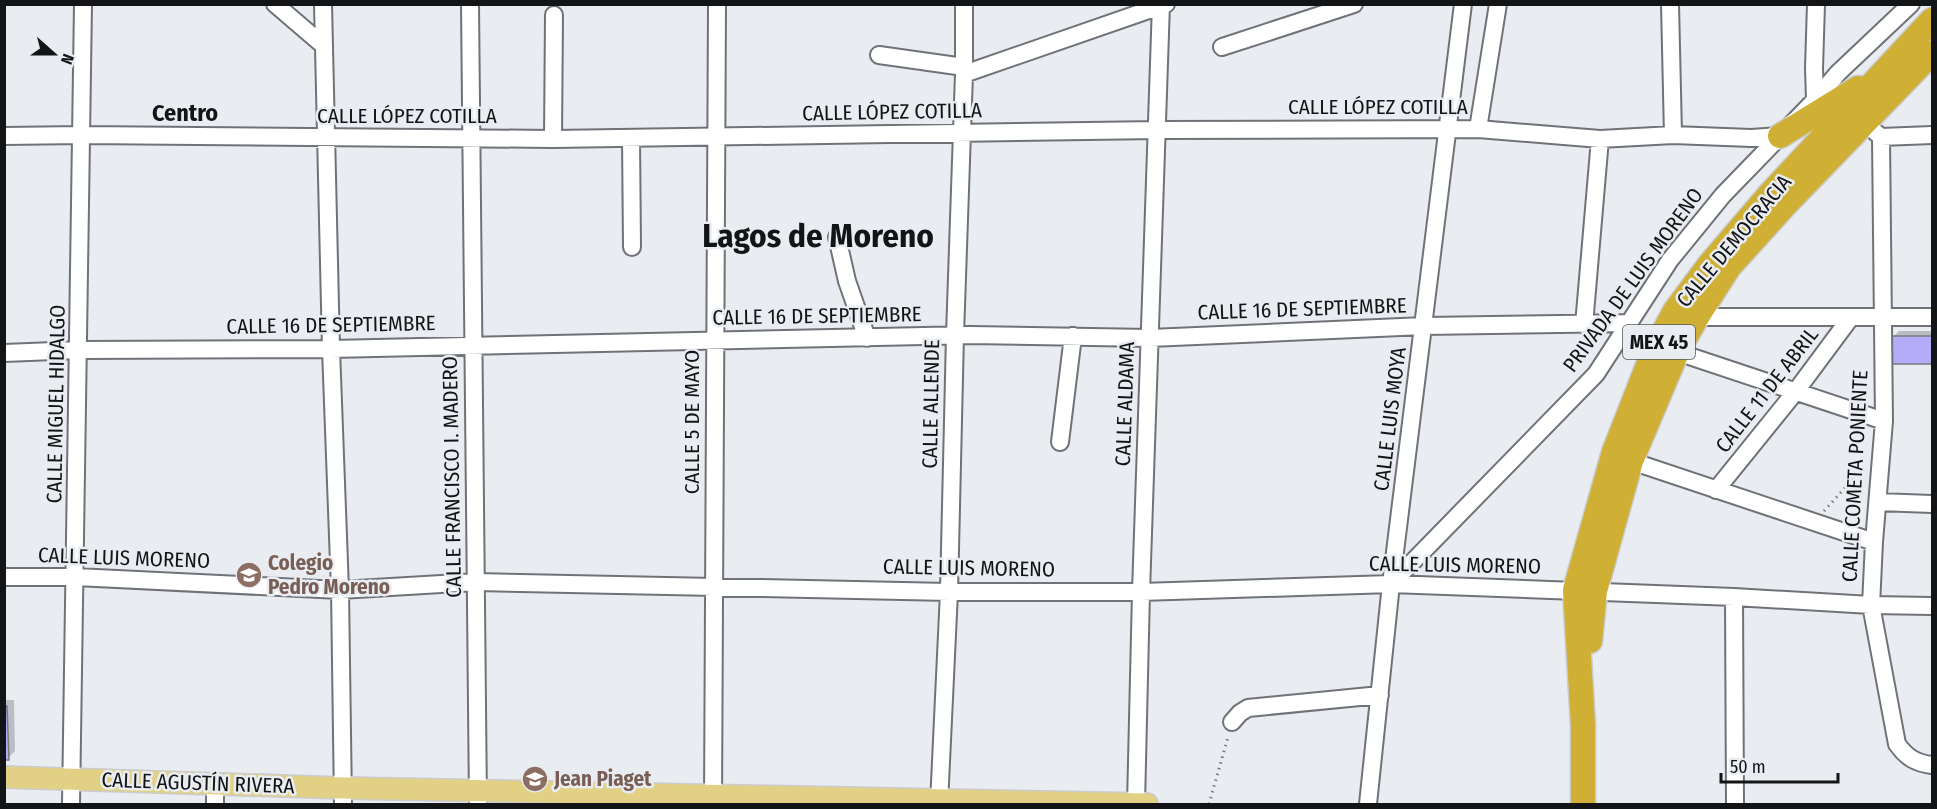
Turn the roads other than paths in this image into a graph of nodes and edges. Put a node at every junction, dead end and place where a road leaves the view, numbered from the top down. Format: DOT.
graph roads {
  1 [pos="84,4"];
  2 [pos="274,4"];
  3 [pos="323,4"];
  4 [pos="470,4"];
  5 [pos="717,4"];
  6 [pos="964,4"];
  7 [pos="1354,4"];
  8 [pos="1463,4"];
  9 [pos="1498,4"];
  10 [pos="1670,4"];
  11 [pos="1816,4"];
  12 [pos="1911,4"];
  13 [pos="1163,5"];
  14 [pos="554,15"];
  15 [pos="1932,20"];
  16 [pos="324,46"];
  17 [pos="1222,47"];
  18 [pos="1924,47"];
  19 [pos="879,55"];
  20 [pos="1890,67"];
  21 [pos="964,71"];
  22 [pos="1815,100"];
  23 [pos="1478,129"];
  24 [pos="1158,130"];
  25 [pos="1873,130"];
  26 [pos="1446,131"];
  27 [pos="962,133"];
  28 [pos="82,135"];
  29 [pos="1673,135"];
  30 [pos="1932,135"];
  31 [pos="4,136"];
  32 [pos="1780,136"];
  33 [pos="716,137"];
  34 [pos="328,138"];
  35 [pos="631,138"];
  36 [pos="472,139"];
  37 [pos="553,139"];
  38 [pos="1600,139"];
  39 [pos="1804,159"];
  40 [pos="837,237"];
  41 [pos="632,247"];
  42 [pos="1697,316"];
  43 [pos="1851,317"];
  44 [pos="1883,317"];
  45 [pos="1932,317"];
  46 [pos="1630,323"];
  47 [pos="1584,325"];
  48 [pos="1424,326"];
  49 [pos="954,335"];
  50 [pos="1073,336"];
  51 [pos="867,338"];
  52 [pos="1150,338"];
  53 [pos="715,341"];
  54 [pos="473,345"];
  55 [pos="331,349"];
  56 [pos="79,350"];
  57 [pos="1677,352"];
  58 [pos="4,353"];
  59 [pos="1796,391"];
  60 [pos="1884,421"];
  61 [pos="1060,442"];
  62 [pos="1631,460"];
  63 [pos="1716,490"];
  64 [pos="1878,502"];
  65 [pos="1932,504"];
  66 [pos="1874,542"];
  67 [pos="4,576"];
  68 [pos="76,577"];
  69 [pos="475,582"];
  70 [pos="1391,584"];
  71 [pos="714,586"];
  72 [pos="340,590"];
  73 [pos="1585,590"];
  74 [pos="949,592"];
  75 [pos="1141,592"];
  76 [pos="1734,597"];
  77 [pos="1871,605"];
  78 [pos="1932,606"];
  79 [pos="1380,695"];
  80 [pos="1232,722"];
  81 [pos="1932,765"];
  82 [pos="4,777"];
  83 [pos="71,780"];
  84 [pos="215,794"];
  85 [pos="343,796"];
  86 [pos="478,797"];
  87 [pos="713,799"];
  88 [pos="939,802"];
  89 [pos="71,804"];
  90 [pos="1136,804"];
  91 [pos="1147,804"];
  92 [pos="1368,804"];
  93 [pos="1583,804"];
  94 [pos="1735,804"];
  1 -- 28 [label="street, CALLE MIGUEL HIDALGO"];
  2 -- 16 [label="street"];
  3 -- 16 [label="street"];
  4 -- 36 [label="street, CALLE FRANCISCO I. MADERO"];
  5 -- 33 [label="street, CALLE 5 DE MAYO"];
  6 -- 21 [label="street, CALLE ALLENDE"];
  7 -- 17 [label="street"];
  8 -- 26 [label="street, CALLE LUIS MOYA"];
  9 -- 23 [label="street"];
  10 -- 29 [label="street"];
  11 -- 22 [label="street"];
  12 -- 22 [label="street, PRIVADA DE LUIS MORENO"];
  13 -- 21 [label="street"];
  13 -- 24 [label="street, CALLE ALDAMA"];
  14 -- 37 [label="street"];
  15 -- 18 [label="highway, MEX 45"];
  16 -- 34 [label="street"];
  18 -- 20 [label="highway, CALLE DEMOCRACIA / MEX 45"];
  18 -- 25 [label="highway"];
  19 -- 21 [label="street"];
  20 -- 32 [label="highway"];
  20 -- 39 [label="highway, CALLE DEMOCRACIA / MEX 45"];
  21 -- 27 [label="street, CALLE ALLENDE"];
  22 -- 32 [label="street, PRIVADA DE LUIS MORENO"];
  23 -- 26 [label="street, CALLE LÓPEZ COTILLA"];
  23 -- 38 [label="street, CALLE LÓPEZ COTILLA"];
  24 -- 26 [label="street, CALLE LÓPEZ COTILLA"];
  24 -- 27 [label="street, CALLE LÓPEZ COTILLA"];
  24 -- 52 [label="street, CALLE ALDAMA"];
  25 -- 30 [label="street"];
  25 -- 39 [label="highway"];
  25 -- 42 [label="highway, CALLE DEMOCRACIA / MEX 45"];
  25 -- 44 [label="street, CALLE COMETA PONIENTE"];
  26 -- 48 [label="street, CALLE LUIS MOYA"];
  27 -- 33 [label="street, CALLE LÓPEZ COTILLA"];
  27 -- 49 [label="street, CALLE ALLENDE"];
  28 -- 31 [label="street, CALLE LÓPEZ COTILLA"];
  28 -- 34 [label="street, CALLE LÓPEZ COTILLA"];
  28 -- 56 [label="street, CALLE MIGUEL HIDALGO"];
  29 -- 32 [label="street, CALLE LÓPEZ COTILLA"];
  29 -- 38 [label="street, CALLE LÓPEZ COTILLA"];
  32 -- 46 [label="street, PRIVADA DE LUIS MORENO"];
  33 -- 35 [label="street, CALLE LÓPEZ COTILLA"];
  33 -- 53 [label="street, CALLE 5 DE MAYO"];
  34 -- 36 [label="street, CALLE LÓPEZ COTILLA"];
  34 -- 55 [label="street"];
  35 -- 37 [label="street, CALLE LÓPEZ COTILLA"];
  35 -- 41 [label="street"];
  36 -- 37 [label="street, CALLE LÓPEZ COTILLA"];
  36 -- 54 [label="street, CALLE FRANCISCO I. MADERO"];
  38 -- 47 [label="street"];
  39 -- 73 [label="highway, CALLE DEMOCRACIA / MEX 45"];
  40 -- 51 [label="street"];
  42 -- 43 [label="street"];
  42 -- 57 [label="highway, CALLE DEMOCRACIA / MEX 45"];
  43 -- 44 [label="street"];
  43 -- 59 [label="street, CALLE 11 DE ABRIL"];
  44 -- 45 [label="street"];
  44 -- 60 [label="street, CALLE COMETA PONIENTE"];
  46 -- 47 [label="street, CALLE 16 DE SEPTIEMBRE"];
  46 -- 70 [label="street, PRIVADA DE LUIS MORENO"];
  47 -- 48 [label="street, CALLE 16 DE SEPTIEMBRE"];
  48 -- 52 [label="street, CALLE 16 DE SEPTIEMBRE"];
  48 -- 70 [label="street, CALLE LUIS MOYA"];
  49 -- 50 [label="street, CALLE 16 DE SEPTIEMBRE"];
  49 -- 51 [label="street, CALLE 16 DE SEPTIEMBRE"];
  49 -- 74 [label="street, CALLE ALLENDE"];
  50 -- 52 [label="street, CALLE 16 DE SEPTIEMBRE"];
  50 -- 61 [label="street"];
  51 -- 53 [label="street, CALLE 16 DE SEPTIEMBRE"];
  52 -- 75 [label="street, CALLE ALDAMA"];
  53 -- 54 [label="street, CALLE 16 DE SEPTIEMBRE"];
  53 -- 71 [label="street, CALLE 5 DE MAYO"];
  54 -- 55 [label="street, CALLE 16 DE SEPTIEMBRE"];
  54 -- 69 [label="street, CALLE FRANCISCO I. MADERO"];
  55 -- 56 [label="street, CALLE 16 DE SEPTIEMBRE"];
  55 -- 72 [label="street"];
  56 -- 58 [label="street, CALLE 16 DE SEPTIEMBRE"];
  56 -- 68 [label="street, CALLE MIGUEL HIDALGO"];
  57 -- 59 [label="street"];
  57 -- 62 [label="highway, CALLE DEMOCRACIA / MEX 45"];
  59 -- 60 [label="street"];
  59 -- 63 [label="street, CALLE 11 DE ABRIL"];
  60 -- 64 [label="street, CALLE COMETA PONIENTE"];
  62 -- 63 [label="street"];
  62 -- 73 [label="highway, CALLE DEMOCRACIA / MEX 45"];
  63 -- 66 [label="street"];
  64 -- 65 [label="street"];
  64 -- 66 [label="street, CALLE COMETA PONIENTE"];
  66 -- 77 [label="street, CALLE COMETA PONIENTE"];
  67 -- 68 [label="street, CALLE LUIS MORENO"];
  68 -- 72 [label="street, CALLE LUIS MORENO"];
  68 -- 83 [label="street, CALLE MIGUEL HIDALGO"];
  69 -- 71 [label="street, CALLE LUIS MORENO"];
  69 -- 72 [label="street, CALLE LUIS MORENO"];
  69 -- 86 [label="street, CALLE FRANCISCO I. MADERO"];
  70 -- 73 [label="street, CALLE LUIS MORENO"];
  70 -- 75 [label="street, CALLE LUIS MORENO"];
  70 -- 79 [label="street, CALLE LUIS MOYA"];
  71 -- 74 [label="street, CALLE LUIS MORENO"];
  71 -- 87 [label="street, CALLE 5 DE MAYO"];
  72 -- 85 [label="street"];
  73 -- 76 [label="street, CALLE LUIS MORENO"];
  73 -- 93 [label="highway, CALLE DEMOCRACIA / MEX 45"];
  74 -- 75 [label="street, CALLE LUIS MORENO"];
  74 -- 88 [label="street, CALLE ALLENDE"];
  75 -- 90 [label="street, CALLE ALDAMA"];
  76 -- 77 [label="street, CALLE LUIS MORENO"];
  76 -- 94 [label="street"];
  77 -- 78 [label="street, CALLE LUIS MORENO"];
  77 -- 81 [label="street, CALLE COMETA PONIENTE"];
  79 -- 80 [label="street"];
  79 -- 92 [label="street, CALLE LUIS MOYA"];
  82 -- 83 [label="main road, CALLE AGUSTÍN RIVERA"];
  83 -- 84 [label="main road, CALLE AGUSTÍN RIVERA"];
  83 -- 89 [label="street, CALLE MIGUEL HIDALGO"];
  84 -- 85 [label="main road, CALLE AGUSTÍN RIVERA"];
  85 -- 86 [label="main road, CALLE AGUSTÍN RIVERA"];
  86 -- 87 [label="main road, CALLE AGUSTÍN RIVERA"];
  87 -- 88 [label="main road, CALLE AGUSTÍN RIVERA"];
  88 -- 90 [label="main road, CALLE AGUSTÍN RIVERA"];
  90 -- 91 [label="main road, CALLE AGUSTÍN RIVERA"];
}
